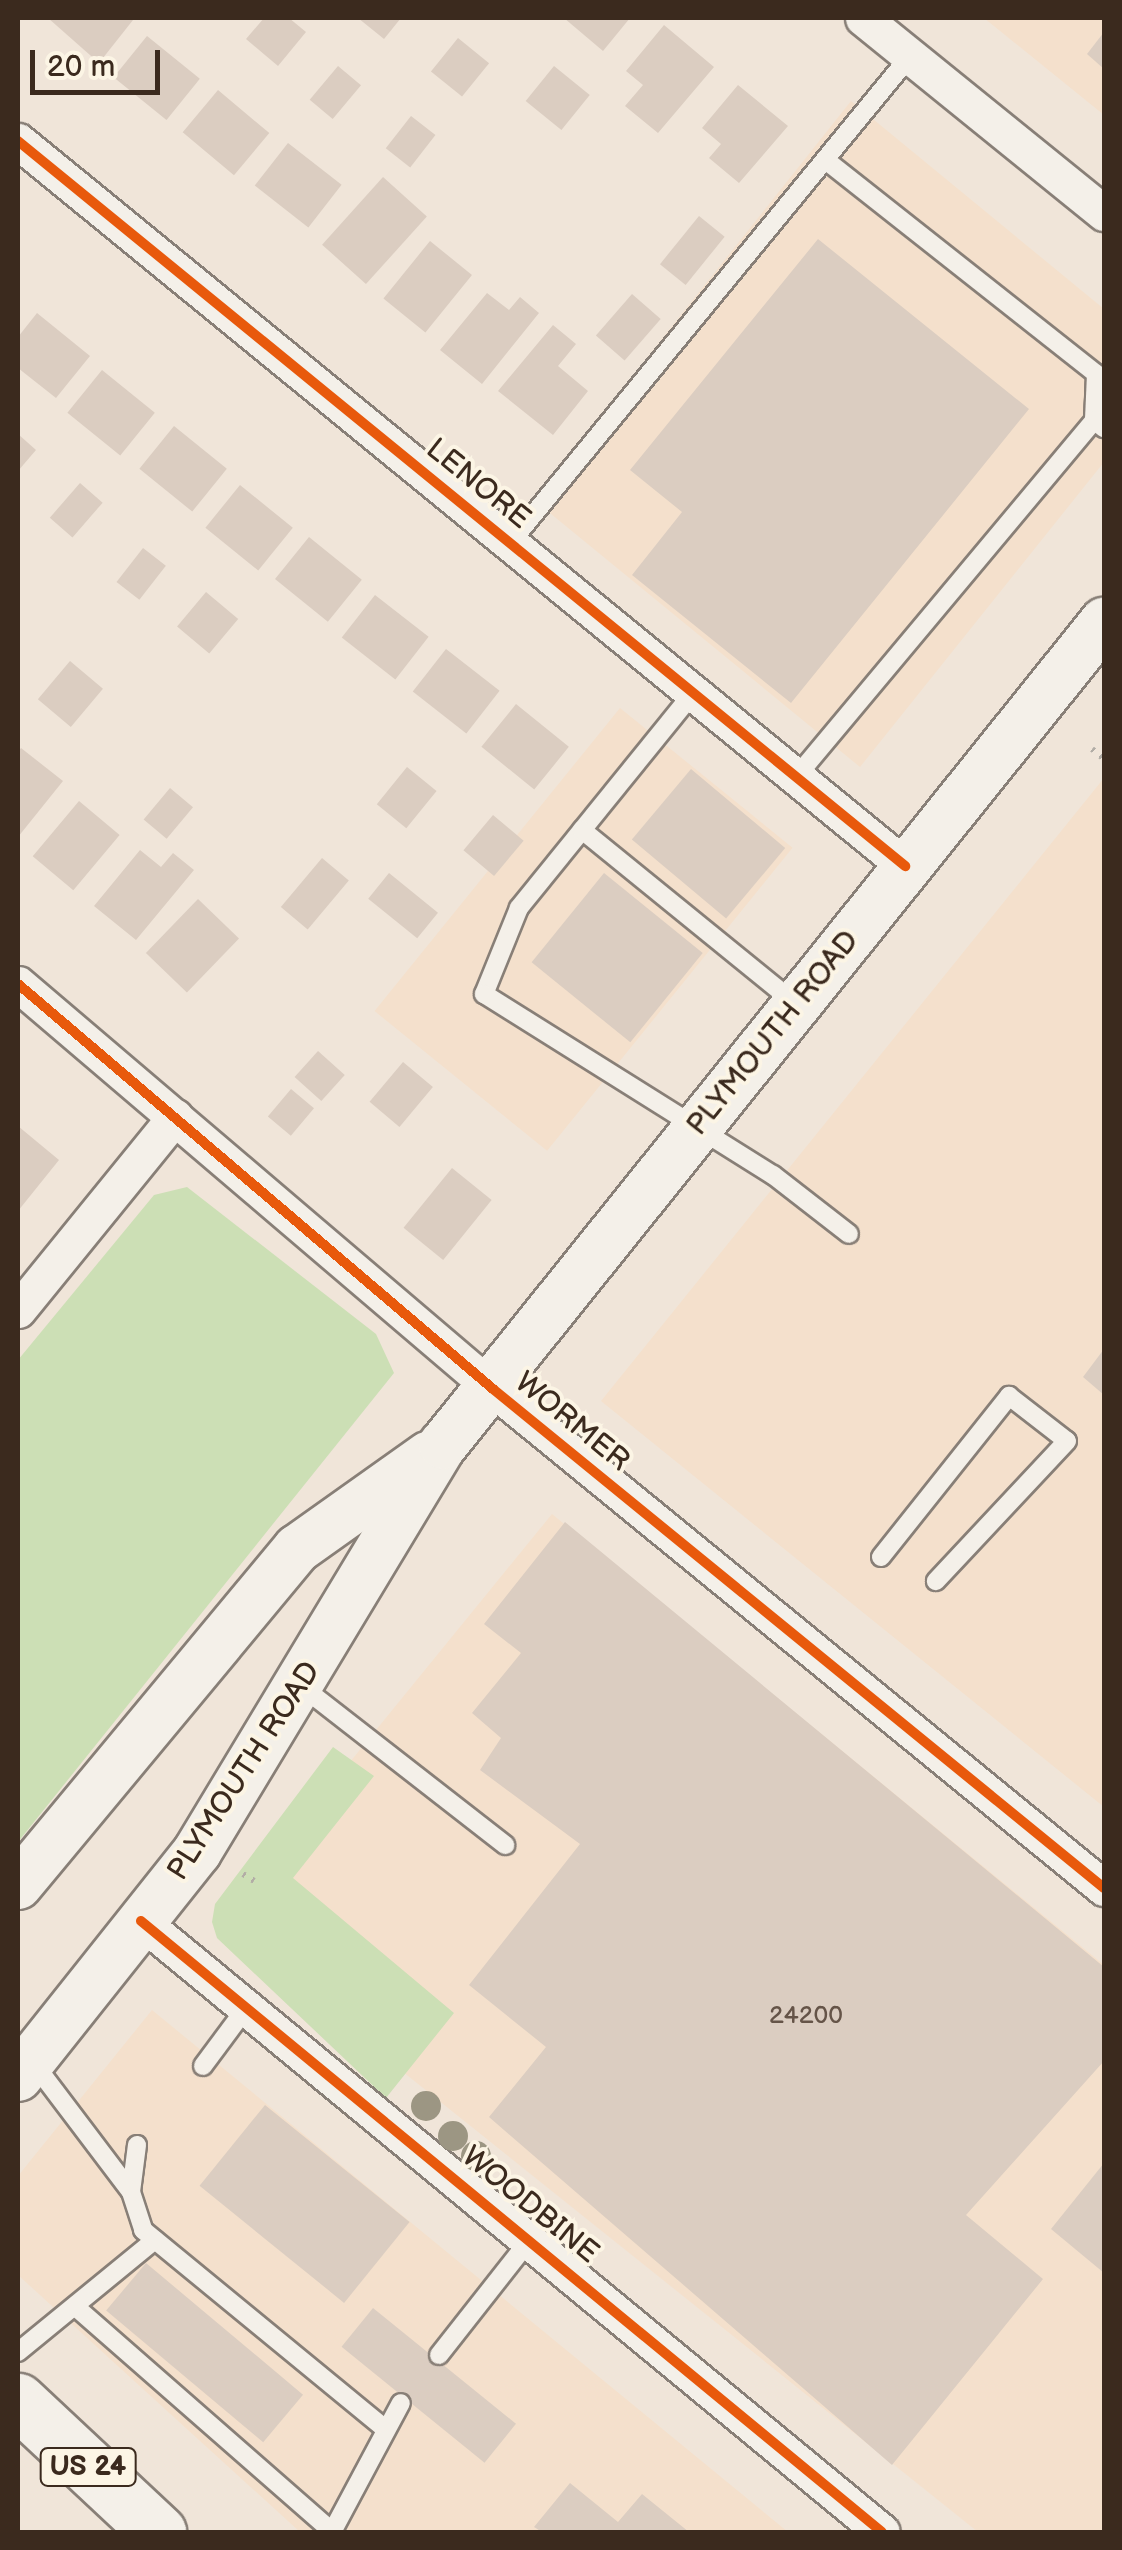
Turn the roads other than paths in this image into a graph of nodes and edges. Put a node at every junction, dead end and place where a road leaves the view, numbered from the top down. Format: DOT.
graph roads {
  1 [pos="863,18"];
  2 [pos="910,56"];
  3 [pos="18,141"];
  4 [pos="828,162"];
  5 [pos="1101,203"];
  6 [pos="1099,424"];
  7 [pos="510,543"];
  8 [pos="1104,622"];
  9 [pos="693,693"];
  10 [pos="796,776"];
  11 [pos="582,830"];
  12 [pos="905,866"];
  13 [pos="18,984"];
  14 [pos="796,1004"];
  15 [pos="175,1117"];
  16 [pos="693,1133"];
  17 [pos="850,1234"];
  18 [pos="18,1310"];
  19 [pos="492,1389"];
  20 [pos="443,1445"];
  21 [pos="880,1557"];
  22 [pos="936,1580"];
  23 [pos="301,1686"];
  24 [pos="506,1846"];
  25 [pos="18,1885"];
  26 [pos="1104,1888"];
  27 [pos="141,1921"];
  28 [pos="246,2008"];
  29 [pos="203,2066"];
  30 [pos="24,2069"];
  31 [pos="137,2145"];
  32 [pos="131,2192"];
  33 [pos="532,2237"];
  34 [pos="155,2240"];
  35 [pos="78,2309"];
  36 [pos="18,2352"];
  37 [pos="438,2356"];
  38 [pos="18,2401"];
  39 [pos="402,2402"];
  40 [pos="383,2427"];
  41 [pos="158,2532"];
  42 [pos="332,2532"];
  43 [pos="882,2532"];
  1 -- 2 [label="street"];
  2 -- 4 [label="lane"];
  2 -- 5 [label="street"];
  3 -- 7 [label="street, LENORE"];
  4 -- 6 [label="lane"];
  4 -- 7 [label="lane"];
  6 -- 10 [label="lane"];
  7 -- 9 [label="street, LENORE"];
  8 -- 12 [label="main road, PLYMOUTH ROAD"];
  9 -- 10 [label="street, LENORE"];
  9 -- 11 [label="lane"];
  10 -- 12 [label="street, LENORE"];
  11 -- 14 [label="lane"];
  11 -- 16 [label="lane"];
  12 -- 14 [label="main road, PLYMOUTH ROAD"];
  13 -- 15 [label="street, WORMER"];
  14 -- 16 [label="main road, PLYMOUTH ROAD"];
  15 -- 18 [label="street"];
  15 -- 19 [label="street, WORMER"];
  16 -- 17 [label="lane"];
  16 -- 19 [label="main road, PLYMOUTH ROAD"];
  19 -- 20 [label="main road, PLYMOUTH ROAD"];
  19 -- 26 [label="street, WORMER"];
  20 -- 23 [label="main road, PLYMOUTH ROAD"];
  20 -- 25 [label="main road, PLYMOUTH ROAD"];
  21 -- 22 [label="lane"];
  23 -- 24 [label="lane"];
  23 -- 27 [label="main road, PLYMOUTH ROAD"];
  27 -- 28 [label="street, WOODBINE"];
  27 -- 30 [label="main road, PLYMOUTH ROAD"];
  28 -- 29 [label="lane"];
  28 -- 33 [label="street, WOODBINE"];
  30 -- 32 [label="lane"];
  31 -- 32 [label="lane"];
  32 -- 34 [label="lane"];
  33 -- 37 [label="lane"];
  33 -- 43 [label="street, WOODBINE"];
  34 -- 35 [label="lane"];
  34 -- 40 [label="lane"];
  35 -- 36 [label="lane"];
  35 -- 42 [label="lane"];
  38 -- 41 [label="main road, US 24"];
  39 -- 40 [label="lane"];
  40 -- 42 [label="lane"];
}
